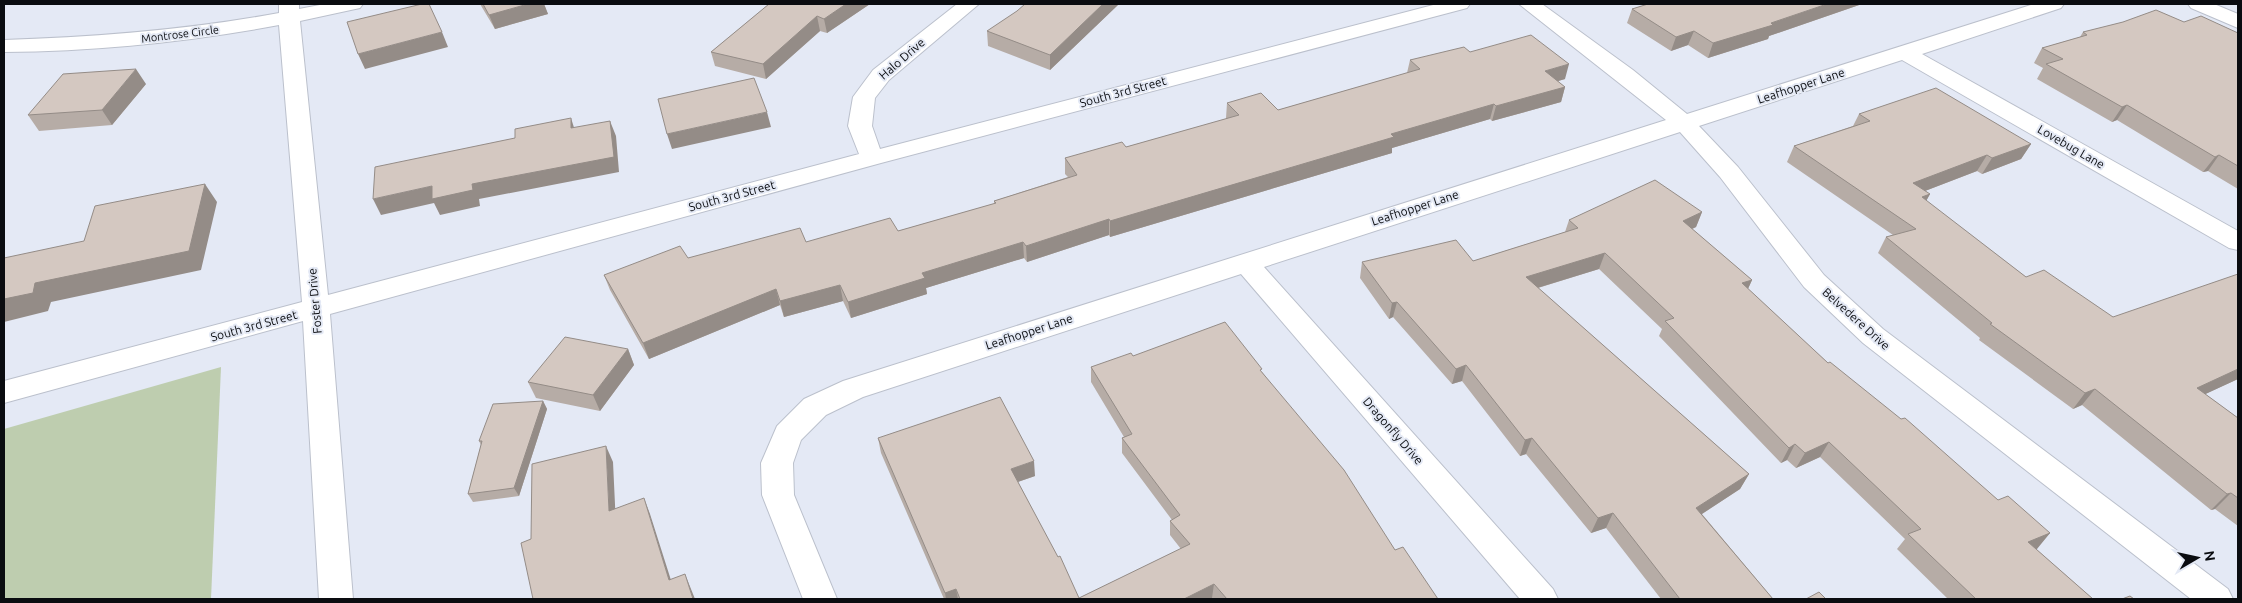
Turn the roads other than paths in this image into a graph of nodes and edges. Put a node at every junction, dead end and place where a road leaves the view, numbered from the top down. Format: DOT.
graph roads {
  1 [pos="353,4"];
  2 [pos="969,4"];
  3 [pos="1460,4"];
  4 [pos="1529,4"];
  5 [pos="2054,4"];
  6 [pos="2198,4"];
  7 [pos="289,11"];
  8 [pos="2238,22"];
  9 [pos="4,46"];
  10 [pos="1904,53"];
  11 [pos="1684,123"];
  12 [pos="872,158"];
  13 [pos="2238,242"];
  14 [pos="1245,262"];
  15 [pos="316,309"];
  16 [pos="4,392"];
  17 [pos="336,599"];
  18 [pos="820,599"];
  19 [pos="1541,599"];
  20 [pos="2216,599"];
  1 -- 7 [label="street, Montrose Circle"];
  2 -- 12 [label="street, Halo Drive"];
  3 -- 12 [label="street, South 3rd Street"];
  4 -- 11 [label="street, Belvedere Drive"];
  5 -- 10 [label="street, Leafhopper Lane"];
  6 -- 8 [label="street"];
  7 -- 9 [label="street, Montrose Circle"];
  7 -- 15 [label="street, Foster Drive"];
  10 -- 11 [label="street, Leafhopper Lane"];
  10 -- 13 [label="street, Lovebug Lane"];
  11 -- 14 [label="street, Leafhopper Lane"];
  11 -- 20 [label="street, Belvedere Drive"];
  12 -- 15 [label="street, South 3rd Street"];
  14 -- 18 [label="street, Leafhopper Lane"];
  14 -- 19 [label="street, Dragonfly Drive"];
  15 -- 16 [label="street, South 3rd Street"];
  15 -- 17 [label="street, Foster Drive"];
}
